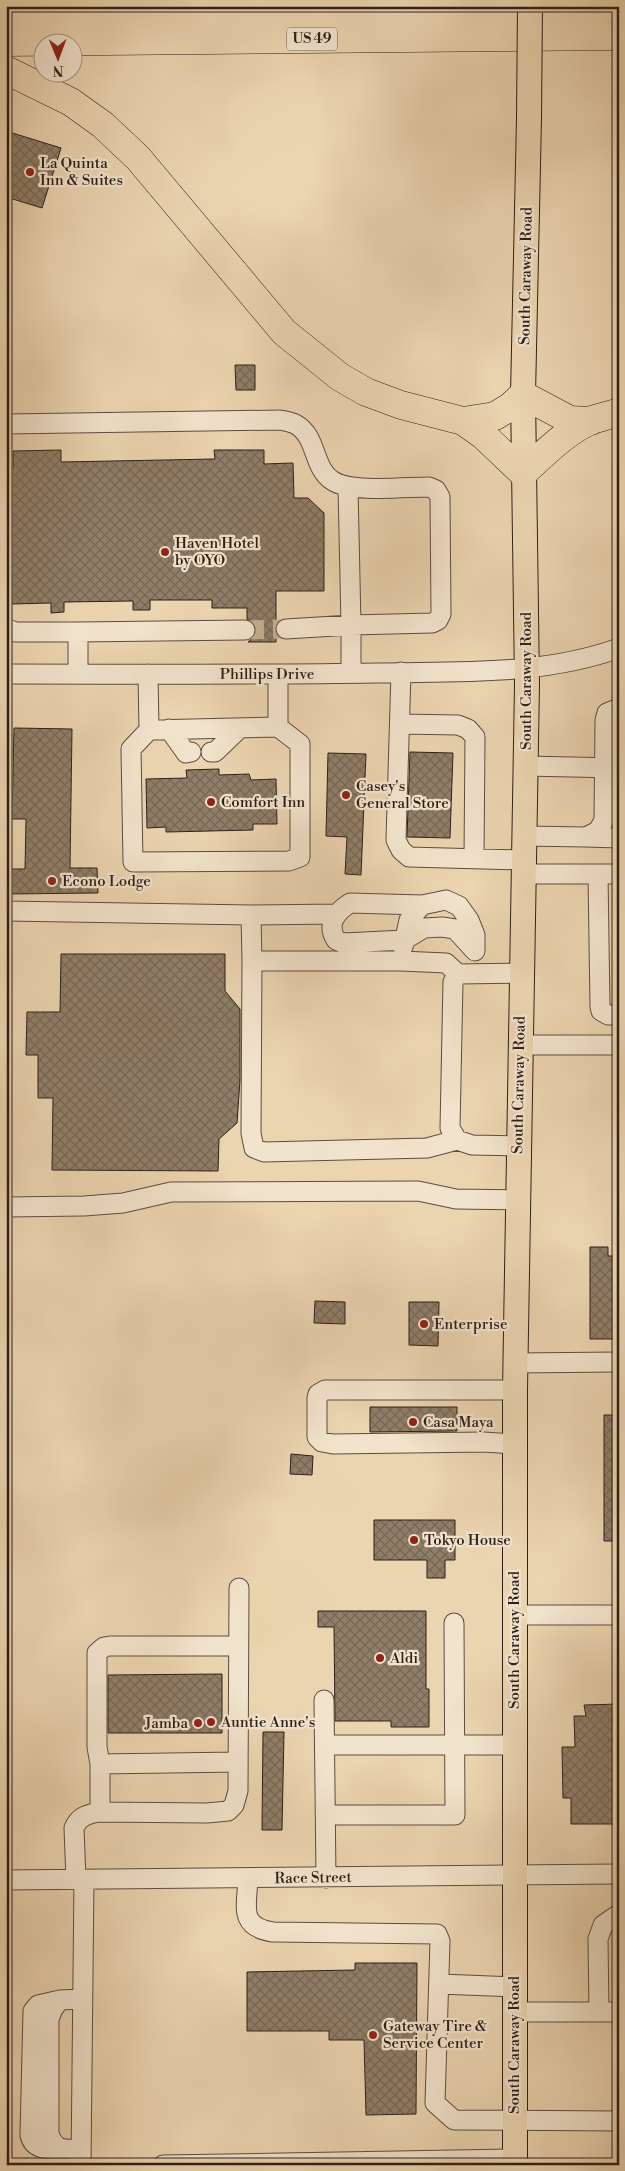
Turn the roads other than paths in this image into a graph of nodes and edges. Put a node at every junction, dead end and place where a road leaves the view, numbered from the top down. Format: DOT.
graph roads {
  1 [pos="530,6"];
  2 [pos="619,8"];
  3 [pos="6,16"];
  4 [pos="619,36"];
  5 [pos="6,42"];
  6 [pos="6,70"];
  7 [pos="523,395"];
  8 [pos="619,412"];
  9 [pos="463,420"];
  10 [pos="591,420"];
  11 [pos="6,424"];
  12 [pos="523,472"];
  13 [pos="348,487"];
  14 [pos="351,625"];
  15 [pos="6,628"];
  16 [pos="286,629"];
  17 [pos="245,630"];
  18 [pos="78,632"];
  19 [pos="619,648"];
  20 [pos="527,669"];
  21 [pos="401,672"];
  22 [pos="351,673"];
  23 [pos="6,674"];
  24 [pos="78,674"];
  25 [pos="148,674"];
  26 [pos="278,674"];
  27 [pos="619,708"];
  28 [pos="400,724"];
  29 [pos="278,727"];
  30 [pos="240,728"];
  31 [pos="169,729"];
  32 [pos="149,730"];
  33 [pos="191,752"];
  34 [pos="211,752"];
  35 [pos="525,766"];
  36 [pos="612,768"];
  37 [pos="524,836"];
  38 [pos="586,837"];
  39 [pos="619,838"];
  40 [pos="474,859"];
  41 [pos="523,867"];
  42 [pos="598,874"];
  43 [pos="619,874"];
  44 [pos="422,905"];
  45 [pos="6,911"];
  46 [pos="336,914"];
  47 [pos="251,915"];
  48 [pos="404,940"];
  49 [pos="475,951"];
  50 [pos="252,961"];
  51 [pos="401,961"];
  52 [pos="521,973"];
  53 [pos="467,974"];
  54 [pos="610,1013"];
  55 [pos="520,1045"];
  56 [pos="619,1045"];
  57 [pos="457,1140"];
  58 [pos="519,1146"];
  59 [pos="518,1200"];
  60 [pos="6,1206"];
  61 [pos="619,1362"];
  62 [pos="515,1363"];
  63 [pos="515,1390"];
  64 [pos="515,1444"];
  65 [pos="238,1588"];
  66 [pos="514,1615"];
  67 [pos="619,1615"];
  68 [pos="454,1623"];
  69 [pos="238,1646"];
  70 [pos="324,1700"];
  71 [pos="514,1745"];
  72 [pos="325,1746"];
  73 [pos="455,1746"];
  74 [pos="238,1762"];
  75 [pos="100,1764"];
  76 [pos="100,1812"];
  77 [pos="325,1815"];
  78 [pos="619,1874"];
  79 [pos="514,1876"];
  80 [pos="248,1878"];
  81 [pos="326,1878"];
  82 [pos="80,1879"];
  83 [pos="6,1880"];
  84 [pos="619,1914"];
  85 [pos="439,1984"];
  86 [pos="514,1987"];
  87 [pos="82,1999"];
  88 [pos="514,2012"];
  89 [pos="599,2012"];
  90 [pos="619,2012"];
  91 [pos="515,2121"];
  92 [pos="619,2122"];
  93 [pos="81,2157"];
  94 [pos="515,2162"];
  95 [pos="163,2165"];
  1 -- 7 [label="main road, South Caraway Road, bridge"];
  2 -- 3 [label="highway"];
  4 -- 5 [label="highway, US 49"];
  6 -- 9 [label="highway"];
  7 -- 9 [label="highway"];
  7 -- 10 [label="highway"];
  7 -- 12 [label="main road, South Caraway Road"];
  8 -- 10 [label="highway"];
  9 -- 12 [label="highway"];
  10 -- 12 [label="highway"];
  11 -- 13 [label="street"];
  12 -- 20 [label="main road, South Caraway Road"];
  13 -- 14 [label="street"];
  13 -- 14 [label="street"];
  14 -- 16 [label="street"];
  14 -- 22 [label="street"];
  15 -- 18 [label="street"];
  17 -- 18 [label="street"];
  18 -- 24 [label="street"];
  19 -- 20 [label="street, Phillips Drive"];
  20 -- 21 [label="street, Phillips Drive"];
  20 -- 35 [label="main road, South Caraway Road"];
  21 -- 22 [label="street, Phillips Drive"];
  21 -- 28 [label="street"];
  22 -- 26 [label="street, Phillips Drive"];
  23 -- 24 [label="street, Phillips Drive"];
  24 -- 25 [label="street, Phillips Drive"];
  25 -- 26 [label="street, Phillips Drive"];
  25 -- 32 [label="street"];
  26 -- 29 [label="street"];
  27 -- 36 [label="street"];
  28 -- 40 [label="street"];
  28 -- 40 [label="street"];
  29 -- 30 [label="street"];
  29 -- 32 [label="street"];
  30 -- 31 [label="street"];
  30 -- 34 [label="street"];
  31 -- 32 [label="street"];
  31 -- 33 [label="street"];
  35 -- 36 [label="street"];
  35 -- 37 [label="main road, South Caraway Road"];
  36 -- 38 [label="street"];
  37 -- 38 [label="street"];
  37 -- 41 [label="main road, South Caraway Road"];
  38 -- 39 [label="street"];
  40 -- 41 [label="street"];
  41 -- 42 [label="street"];
  41 -- 52 [label="main road, South Caraway Road"];
  42 -- 43 [label="street"];
  42 -- 54 [label="street"];
  44 -- 46 [label="street"];
  44 -- 48 [label="street"];
  44 -- 49 [label="street"];
  45 -- 47 [label="street"];
  46 -- 47 [label="street"];
  46 -- 48 [label="street"];
  47 -- 50 [label="street"];
  48 -- 49 [label="street"];
  48 -- 51 [label="street"];
  49 -- 53 [label="street"];
  50 -- 51 [label="street"];
  50 -- 57 [label="street"];
  51 -- 53 [label="street"];
  52 -- 53 [label="street"];
  52 -- 55 [label="main road, South Caraway Road"];
  53 -- 57 [label="street"];
  55 -- 56 [label="street"];
  55 -- 58 [label="main road, South Caraway Road"];
  57 -- 58 [label="street"];
  58 -- 59 [label="main road, South Caraway Road"];
  59 -- 60 [label="street"];
  59 -- 62 [label="main road, South Caraway Road"];
  61 -- 62 [label="street"];
  62 -- 63 [label="main road, South Caraway Road"];
  63 -- 64 [label="main road, South Caraway Road"];
  63 -- 64 [label="street"];
  64 -- 66 [label="main road, South Caraway Road"];
  65 -- 69 [label="street"];
  66 -- 67 [label="street"];
  66 -- 71 [label="main road, South Caraway Road"];
  68 -- 73 [label="street"];
  69 -- 74 [label="street"];
  69 -- 75 [label="street"];
  70 -- 72 [label="street"];
  71 -- 73 [label="street"];
  71 -- 79 [label="main road, South Caraway Road"];
  72 -- 73 [label="street"];
  72 -- 77 [label="street"];
  73 -- 77 [label="street"];
  74 -- 75 [label="street"];
  74 -- 76 [label="street"];
  75 -- 76 [label="street"];
  76 -- 82 [label="street"];
  77 -- 81 [label="street"];
  78 -- 79 [label="street, Race Street"];
  79 -- 81 [label="street, Race Street"];
  79 -- 86 [label="main road, South Caraway Road"];
  80 -- 81 [label="street, Race Street"];
  80 -- 82 [label="street, Race Street"];
  80 -- 85 [label="street"];
  82 -- 83 [label="street, Race Street"];
  82 -- 87 [label="street"];
  84 -- 89 [label="street"];
  85 -- 86 [label="street"];
  85 -- 91 [label="street"];
  86 -- 88 [label="main road, South Caraway Road"];
  87 -- 93 [label="street"];
  87 -- 93 [label="street"];
  88 -- 89 [label="street"];
  88 -- 91 [label="main road, South Caraway Road"];
  89 -- 90 [label="street"];
  91 -- 92 [label="street"];
  91 -- 94 [label="main road, South Caraway Road"];
  94 -- 95 [label="street"];
}
